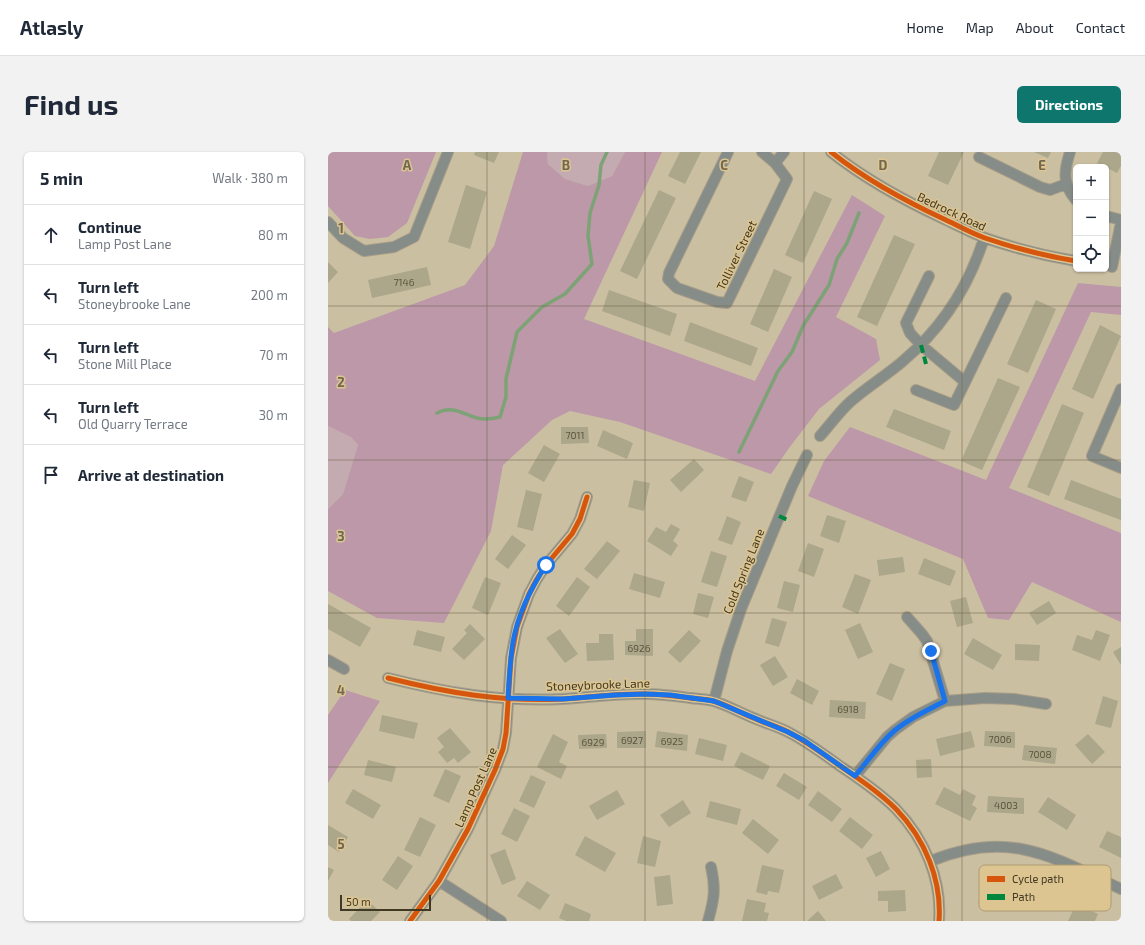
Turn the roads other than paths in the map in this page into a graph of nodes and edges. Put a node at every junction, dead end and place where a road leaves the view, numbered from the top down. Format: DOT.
graph roads {
  1 [pos="448,152"];
  2 [pos="728,152"];
  3 [pos="762,152"];
  4 [pos="784,152"];
  5 [pos="831,152"];
  6 [pos="1070,152"];
  7 [pos="979,157"];
  8 [pos="775,163"];
  9 [pos="1066,184"];
  10 [pos="1073,196"];
  11 [pos="1109,217"];
  12 [pos="1121,221"];
  13 [pos="328,222"];
  14 [pos="984,238"];
  15 [pos="1073,261"];
  16 [pos="1113,267"];
  17 [pos="929,276"];
  18 [pos="1006,298"];
  19 [pos="920,345"];
  20 [pos="965,382"];
  21 [pos="1121,389"];
  22 [pos="916,390"];
  23 [pos="820,436"];
  24 [pos="807,455"];
  25 [pos="1121,468"];
  26 [pos="587,497"];
  27 [pos="907,617"];
  28 [pos="328,660"];
  29 [pos="344,669"];
  30 [pos="388,678"];
  31 [pos="508,698"];
  32 [pos="714,701"];
  33 [pos="945,701"];
  34 [pos="1046,704"];
  35 [pos="855,776"];
  36 [pos="931,861"];
  37 [pos="1067,865"];
  38 [pos="711,867"];
  39 [pos="439,881"];
  40 [pos="1111,885"];
  41 [pos="1121,889"];
  42 [pos="410,921"];
  43 [pos="501,921"];
  44 [pos="708,921"];
  45 [pos="939,921"];
  1 -- 13 [label="street"];
  2 -- 8 [label="street, Tolliver Street"];
  3 -- 8 [label="street, Tolliver Street"];
  4 -- 8 [label="street"];
  5 -- 14 [label="street, Bedrock Road"];
  6 -- 9 [label="street"];
  7 -- 9 [label="street"];
  9 -- 10 [label="street"];
  11 -- 12 [label="street"];
  12 -- 16 [label="street"];
  14 -- 15 [label="street, Bedrock Road"];
  14 -- 19 [label="street"];
  17 -- 19 [label="street"];
  18 -- 20 [label="street"];
  19 -- 20 [label="street"];
  19 -- 23 [label="street"];
  20 -- 22 [label="street"];
  21 -- 25 [label="street"];
  24 -- 32 [label="street, Cold Spring Lane"];
  26 -- 31 [label="street, Lamp Post Lane"];
  27 -- 33 [label="street"];
  28 -- 29 [label="street"];
  30 -- 31 [label="street, Stoneybrooke Lane"];
  31 -- 32 [label="street, Stoneybrooke Lane"];
  31 -- 39 [label="street, Lamp Post Lane"];
  32 -- 35 [label="street, Stoneybrooke Lane"];
  33 -- 34 [label="street"];
  33 -- 35 [label="street"];
  35 -- 36 [label="street, Stoneybrooke Lane"];
  36 -- 37 [label="street"];
  36 -- 45 [label="street, Stoneybrooke Lane"];
  38 -- 44 [label="street"];
  39 -- 42 [label="street, Lamp Post Lane"];
  39 -- 43 [label="street"];
  40 -- 41 [label="street"];
}
